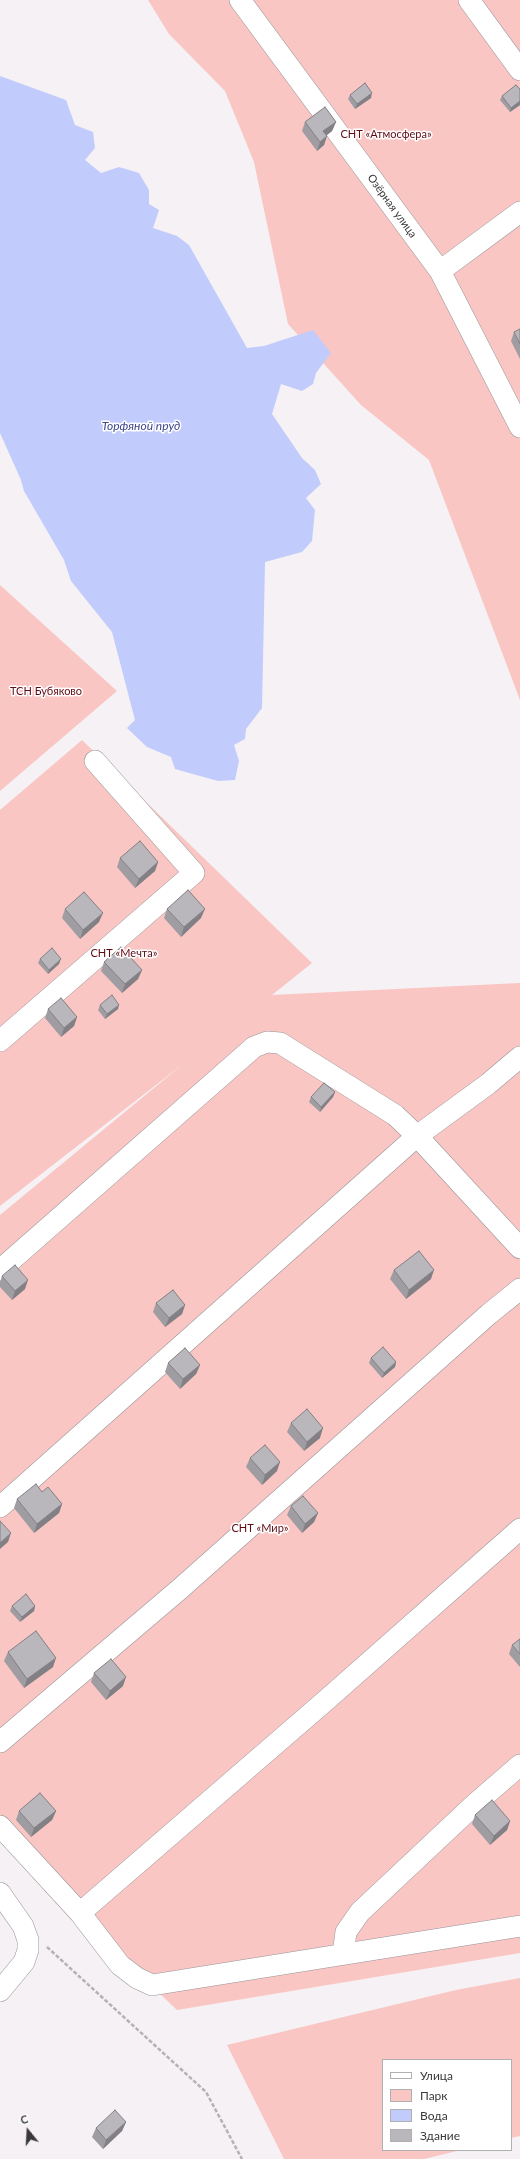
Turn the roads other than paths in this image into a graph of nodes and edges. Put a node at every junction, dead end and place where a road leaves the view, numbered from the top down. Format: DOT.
graph roads {
  1 [pos="240,0"];
  2 [pos="469,0"];
  3 [pos="520,70"];
  4 [pos="520,212"];
  5 [pos="440,271"];
  6 [pos="520,427"];
  7 [pos="95,761"];
  8 [pos="0,1041"];
  9 [pos="520,1057"];
  10 [pos="417,1136"];
  11 [pos="520,1248"];
  12 [pos="0,1270"];
  13 [pos="520,1289"];
  14 [pos="0,1507"];
  15 [pos="520,1529"];
  16 [pos="0,1742"];
  17 [pos="520,1765"];
  18 [pos="0,1826"];
  19 [pos="0,1893"];
  20 [pos="80,1913"];
  21 [pos="520,1926"];
  22 [pos="342,1954"];
  23 [pos="0,1991"];
  1 -- 5 [label="street, Озёрная улица"];
  2 -- 3 [label="street"];
  4 -- 5 [label="street"];
  5 -- 6 [label="street, Озёрная улица"];
  7 -- 8 [label="street"];
  9 -- 10 [label="street"];
  10 -- 11 [label="street"];
  10 -- 12 [label="street"];
  10 -- 14 [label="street"];
  13 -- 16 [label="street"];
  15 -- 20 [label="street"];
  17 -- 22 [label="street"];
  18 -- 20 [label="street"];
  19 -- 23 [label="street"];
  20 -- 22 [label="street"];
  21 -- 22 [label="street"];
}
